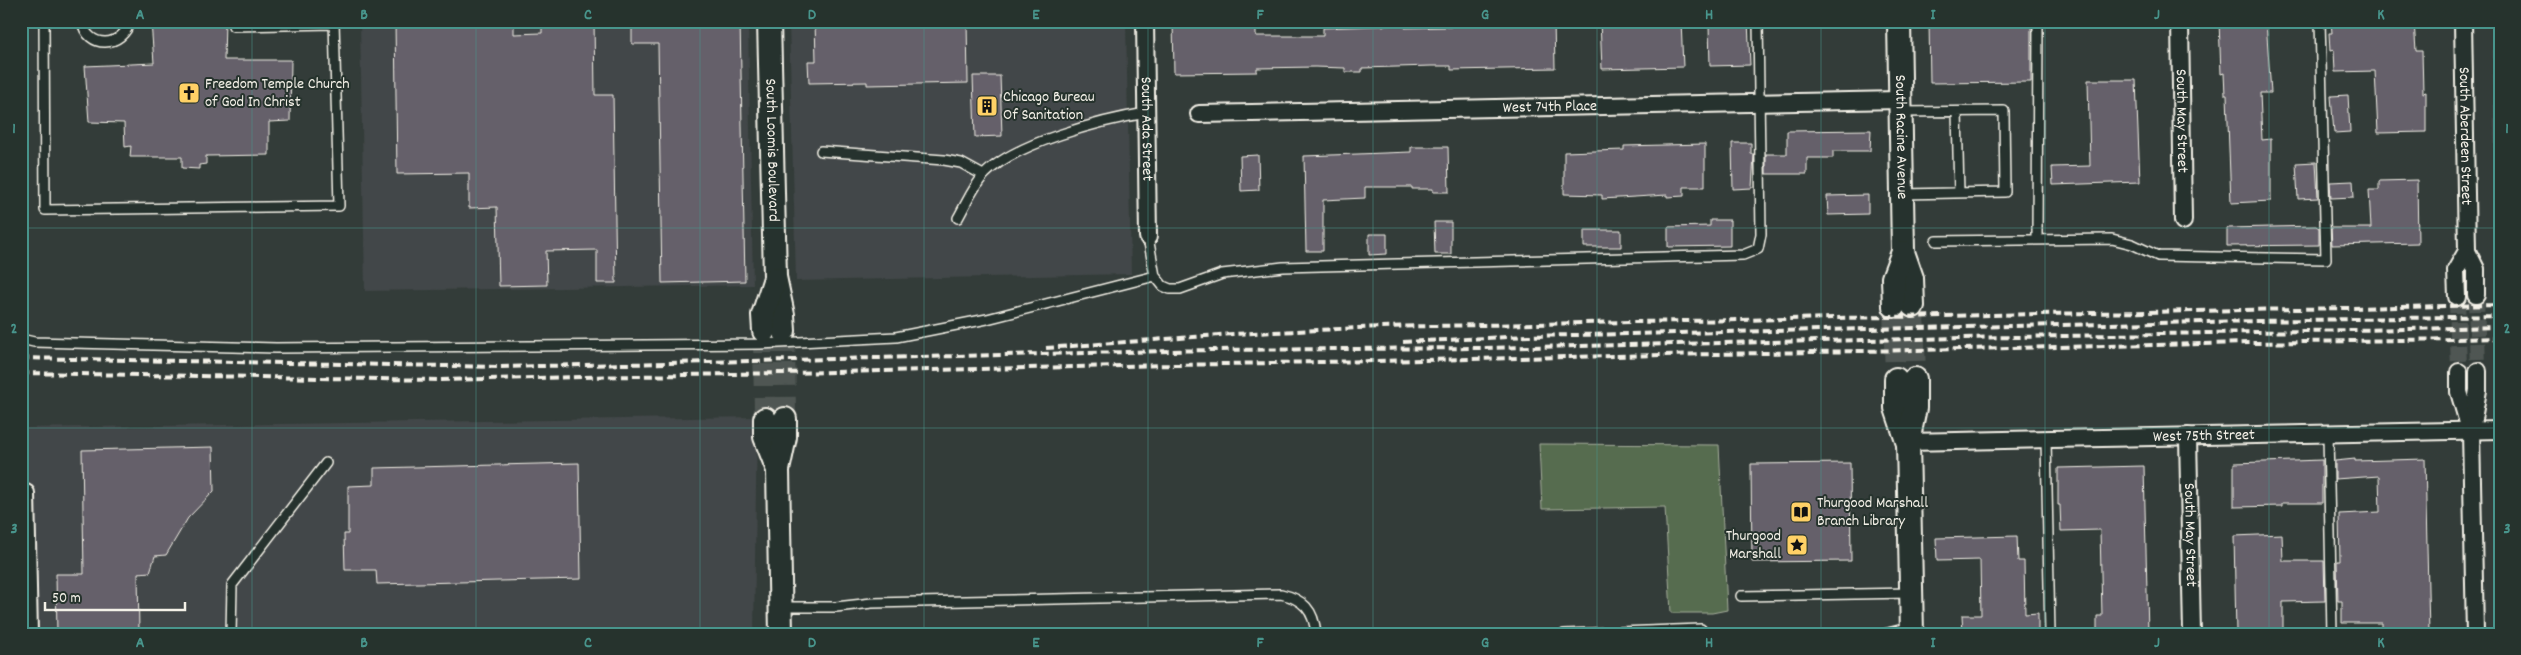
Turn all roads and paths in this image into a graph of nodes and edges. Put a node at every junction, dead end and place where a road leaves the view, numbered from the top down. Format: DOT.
graph roads {
  1 [pos="44,21"];
  2 [pos="82,21"];
  3 [pos="130,21"];
  4 [pos="770,21"];
  5 [pos="1145,21"];
  6 [pos="1758,21"];
  7 [pos="1899,21"];
  8 [pos="2038,21"];
  9 [pos="2180,21"];
  10 [pos="2320,21"];
  11 [pos="2463,21"];
  12 [pos="334,22"];
  13 [pos="233,26"];
  14 [pos="1760,103"];
  15 [pos="1900,106"];
  16 [pos="1957,112"];
  17 [pos="1146,113"];
  18 [pos="1199,114"];
  19 [pos="821,151"];
  20 [pos="983,175"];
  21 [pos="1902,194"];
  22 [pos="1958,194"];
  23 [pos="958,218"];
  24 [pos="2183,221"];
  25 [pos="1148,237"];
  26 [pos="2037,240"];
  27 [pos="1936,241"];
  28 [pos="2467,251"];
  29 [pos="1155,276"];
  30 [pos="2476,295"];
  31 [pos="2457,297"];
  32 [pos="1904,306"];
  33 [pos="774,331"];
  34 [pos="21,339"];
  35 [pos="2478,371"];
  36 [pos="2458,372"];
  37 [pos="1905,379"];
  38 [pos="775,419"];
  39 [pos="2500,430"];
  40 [pos="2471,431"];
  41 [pos="2328,434"];
  42 [pos="2188,436"];
  43 [pos="2046,440"];
  44 [pos="1908,442"];
  45 [pos="326,464"];
  46 [pos="26,493"];
  47 [pos="1911,593"];
  48 [pos="1742,596"];
  49 [pos="780,607"];
  50 [pos="1912,630"];
  51 [pos="29,634"];
  52 [pos="231,634"];
  53 [pos="781,634"];
  54 [pos="1316,634"];
  55 [pos="1564,634"];
  56 [pos="1705,634"];
  57 [pos="1884,634"];
  58 [pos="2050,634"];
  59 [pos="2192,634"];
  60 [pos="2332,634"];
  61 [pos="2475,634"];
  1 -- 12 [label="lane"];
  2 -- 3 [label="lane"];
  4 -- 33 [label="street, South Loomis Boulevard"];
  5 -- 17 [label="street, South Ada Street"];
  6 -- 14 [label="lane"];
  7 -- 15 [label="street, South Racine Avenue"];
  8 -- 26 [label="lane"];
  9 -- 24 [label="street, South May Street"];
  10 -- 26 [label="lane"];
  11 -- 28 [label="street, South Aberdeen Street"];
  12 -- 13 [label="lane"];
  14 -- 15 [label="street, West 74th Place"];
  14 -- 18 [label="street, West 74th Place"];
  14 -- 29 [label="lane"];
  15 -- 16 [label="lane"];
  15 -- 21 [label="street, South Racine Avenue"];
  16 -- 22 [label="lane"];
  16 -- 22 [label="lane"];
  17 -- 20 [label="lane"];
  17 -- 25 [label="street, South Ada Street"];
  19 -- 20 [label="lane"];
  20 -- 23 [label="lane"];
  21 -- 22 [label="lane"];
  21 -- 32 [label="street, South Racine Avenue"];
  25 -- 29 [label="lane"];
  26 -- 27 [label="lane"];
  28 -- 30 [label="street, South Aberdeen Street"];
  28 -- 31 [label="street, South Aberdeen Street"];
  29 -- 34 [label="lane"];
  35 -- 40 [label="street"];
  36 -- 40 [label="street"];
  37 -- 44 [label="street"];
  38 -- 49 [label="street"];
  39 -- 40 [label="street, West 75th Street"];
  40 -- 41 [label="street, West 75th Street"];
  40 -- 61 [label="street"];
  41 -- 42 [label="street, West 75th Street"];
  41 -- 60 [label="lane"];
  42 -- 43 [label="street, West 75th Street"];
  42 -- 59 [label="street, South May Street"];
  43 -- 44 [label="street, West 75th Street"];
  43 -- 58 [label="lane"];
  44 -- 47 [label="street"];
  45 -- 52 [label="lane"];
  46 -- 51 [label="street"];
  47 -- 48 [label="lane"];
  47 -- 50 [label="street"];
  49 -- 53 [label="street"];
  49 -- 54 [label="lane"];
  50 -- 57 [label="lane"];
  55 -- 56 [label="lane"];
}
